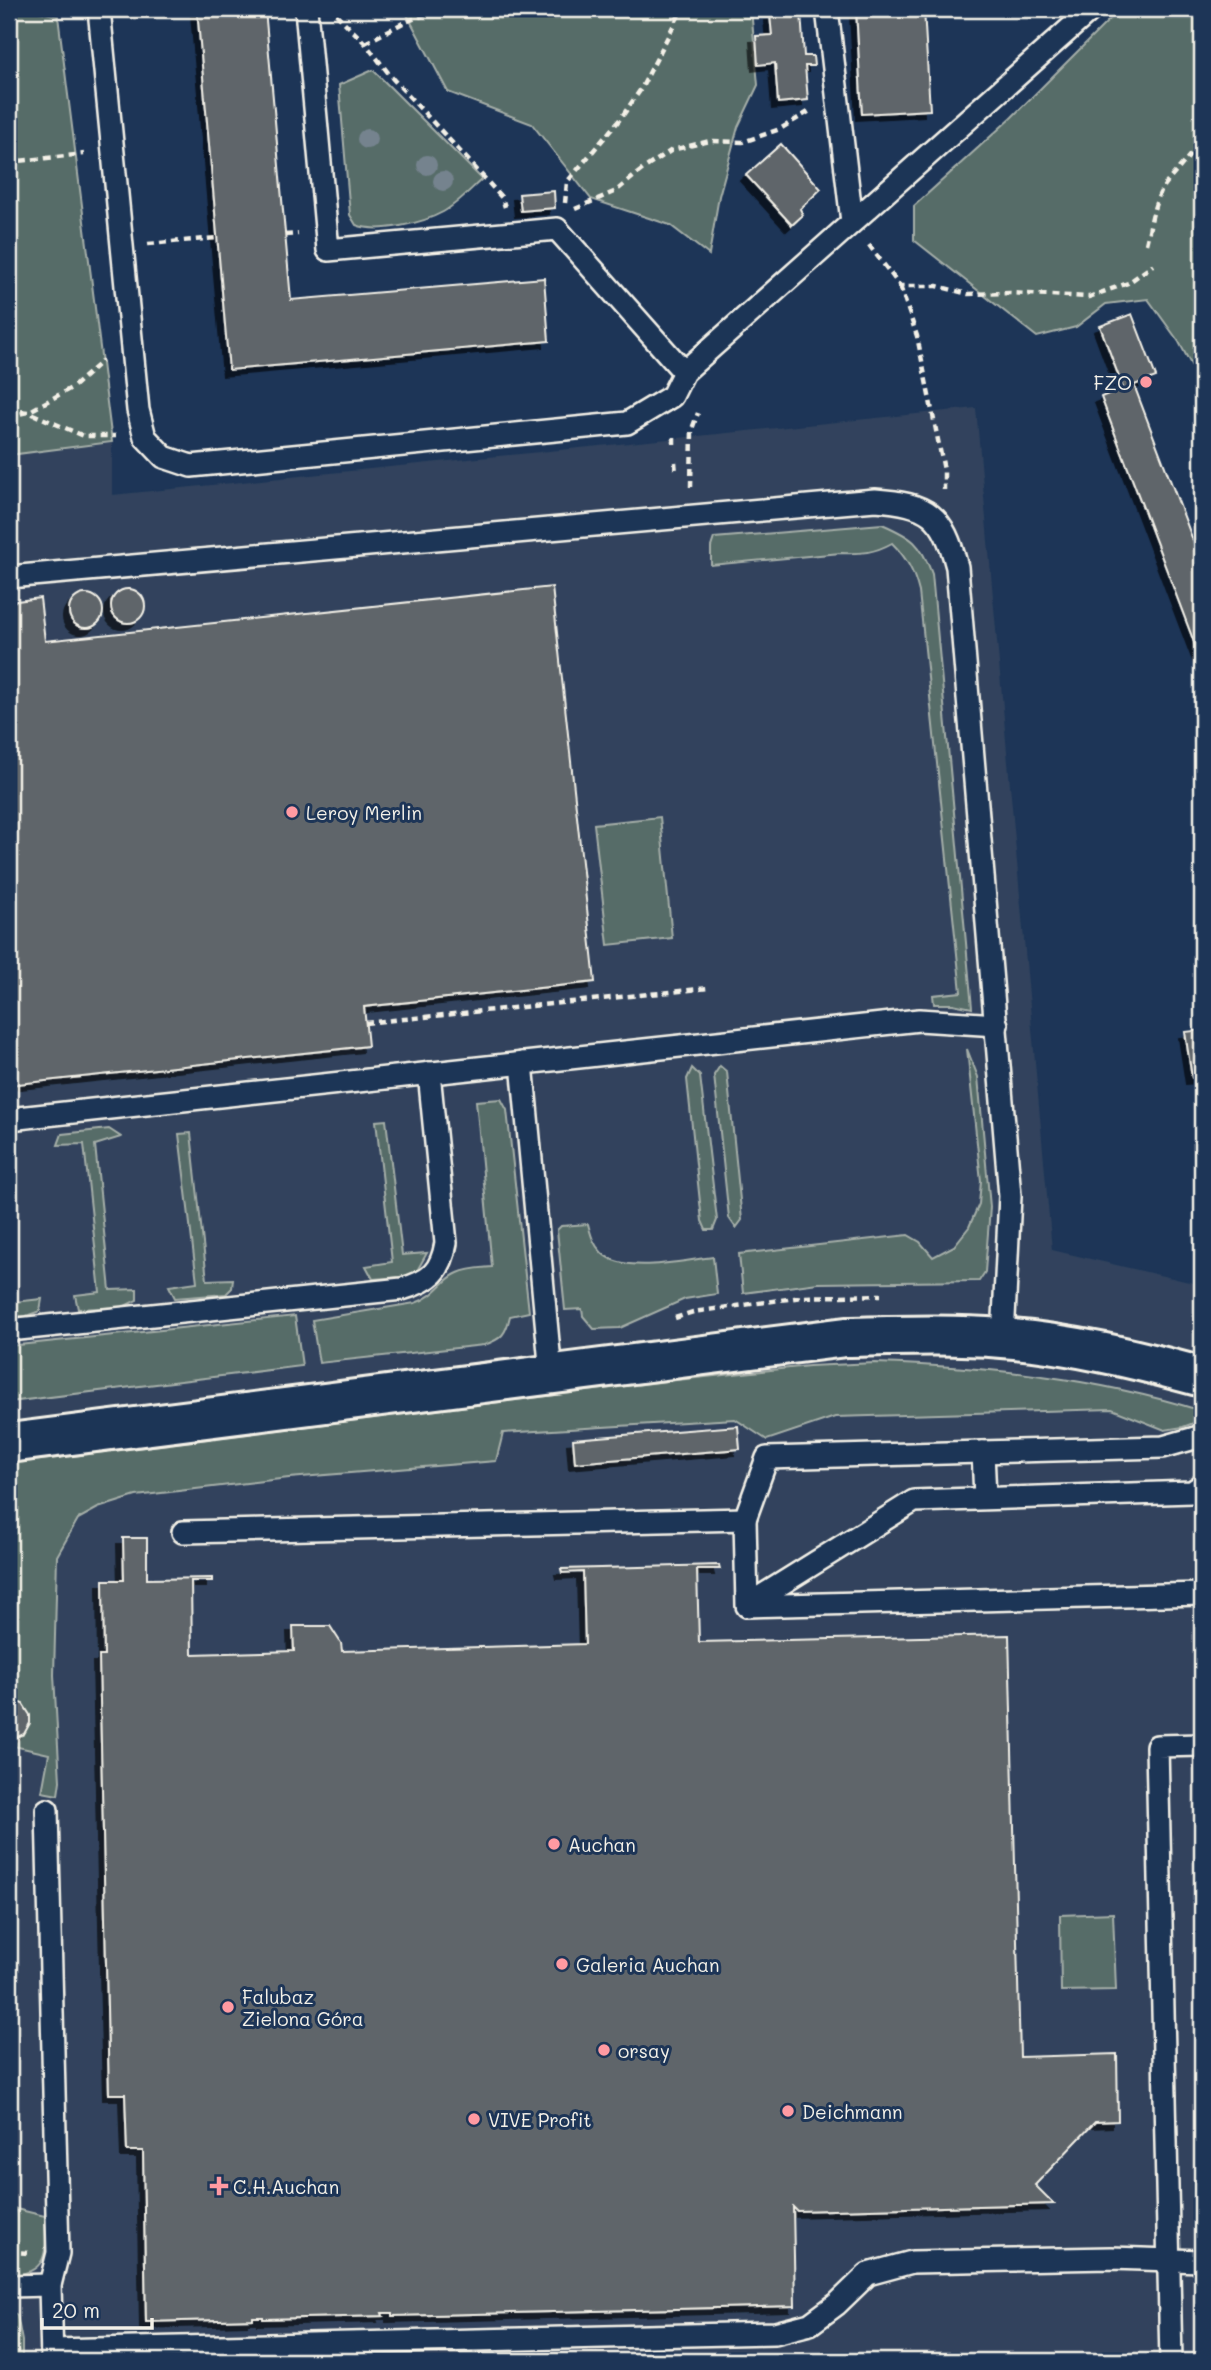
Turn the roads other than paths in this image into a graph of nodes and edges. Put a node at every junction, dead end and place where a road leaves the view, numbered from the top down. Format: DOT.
graph roads {
  1 [pos="99,9"];
  2 [pos="306,9"];
  3 [pos="827,9"];
  4 [pos="1092,9"];
  5 [pos="852,222"];
  6 [pos="684,372"];
  7 [pos="9,577"];
  8 [pos="998,1025"];
  9 [pos="522,1063"];
  10 [pos="429,1073"];
  11 [pos="9,1119"];
  12 [pos="9,1330"];
  13 [pos="1003,1338"];
  14 [pos="551,1374"];
  15 [pos="1202,1377"];
  16 [pos="1202,1436"];
  17 [pos="9,1443"];
  18 [pos="983,1452"];
  19 [pos="1202,1485"];
  20 [pos="985,1498"];
  21 [pos="745,1519"];
  22 [pos="183,1532"];
  23 [pos="1202,1594"];
  24 [pos="747,1606"];
  25 [pos="1202,1745"];
  26 [pos="47,1810"];
  27 [pos="1169,2261"];
  28 [pos="1202,2261"];
  29 [pos="50,2285"];
  30 [pos="9,2286"];
  31 [pos="52,2355"];
  32 [pos="1171,2361"];
  1 -- 6 [label="lane"];
  2 -- 6 [label="lane"];
  3 -- 5 [label="lane"];
  4 -- 5 [label="lane"];
  5 -- 6 [label="lane"];
  7 -- 8 [label="lane"];
  8 -- 9 [label="lane"];
  8 -- 13 [label="lane"];
  9 -- 10 [label="lane"];
  9 -- 14 [label="lane"];
  10 -- 11 [label="lane"];
  10 -- 12 [label="lane"];
  13 -- 14 [label="street"];
  13 -- 15 [label="street"];
  14 -- 17 [label="street"];
  16 -- 18 [label="lane"];
  18 -- 20 [label="lane"];
  18 -- 21 [label="lane"];
  19 -- 20 [label="lane"];
  20 -- 24 [label="lane"];
  21 -- 22 [label="lane"];
  21 -- 24 [label="lane"];
  23 -- 24 [label="lane"];
  25 -- 27 [label="lane"];
  26 -- 29 [label="lane"];
  27 -- 28 [label="lane"];
  27 -- 31 [label="lane"];
  27 -- 32 [label="lane"];
  29 -- 30 [label="lane"];
  29 -- 31 [label="lane"];
}
